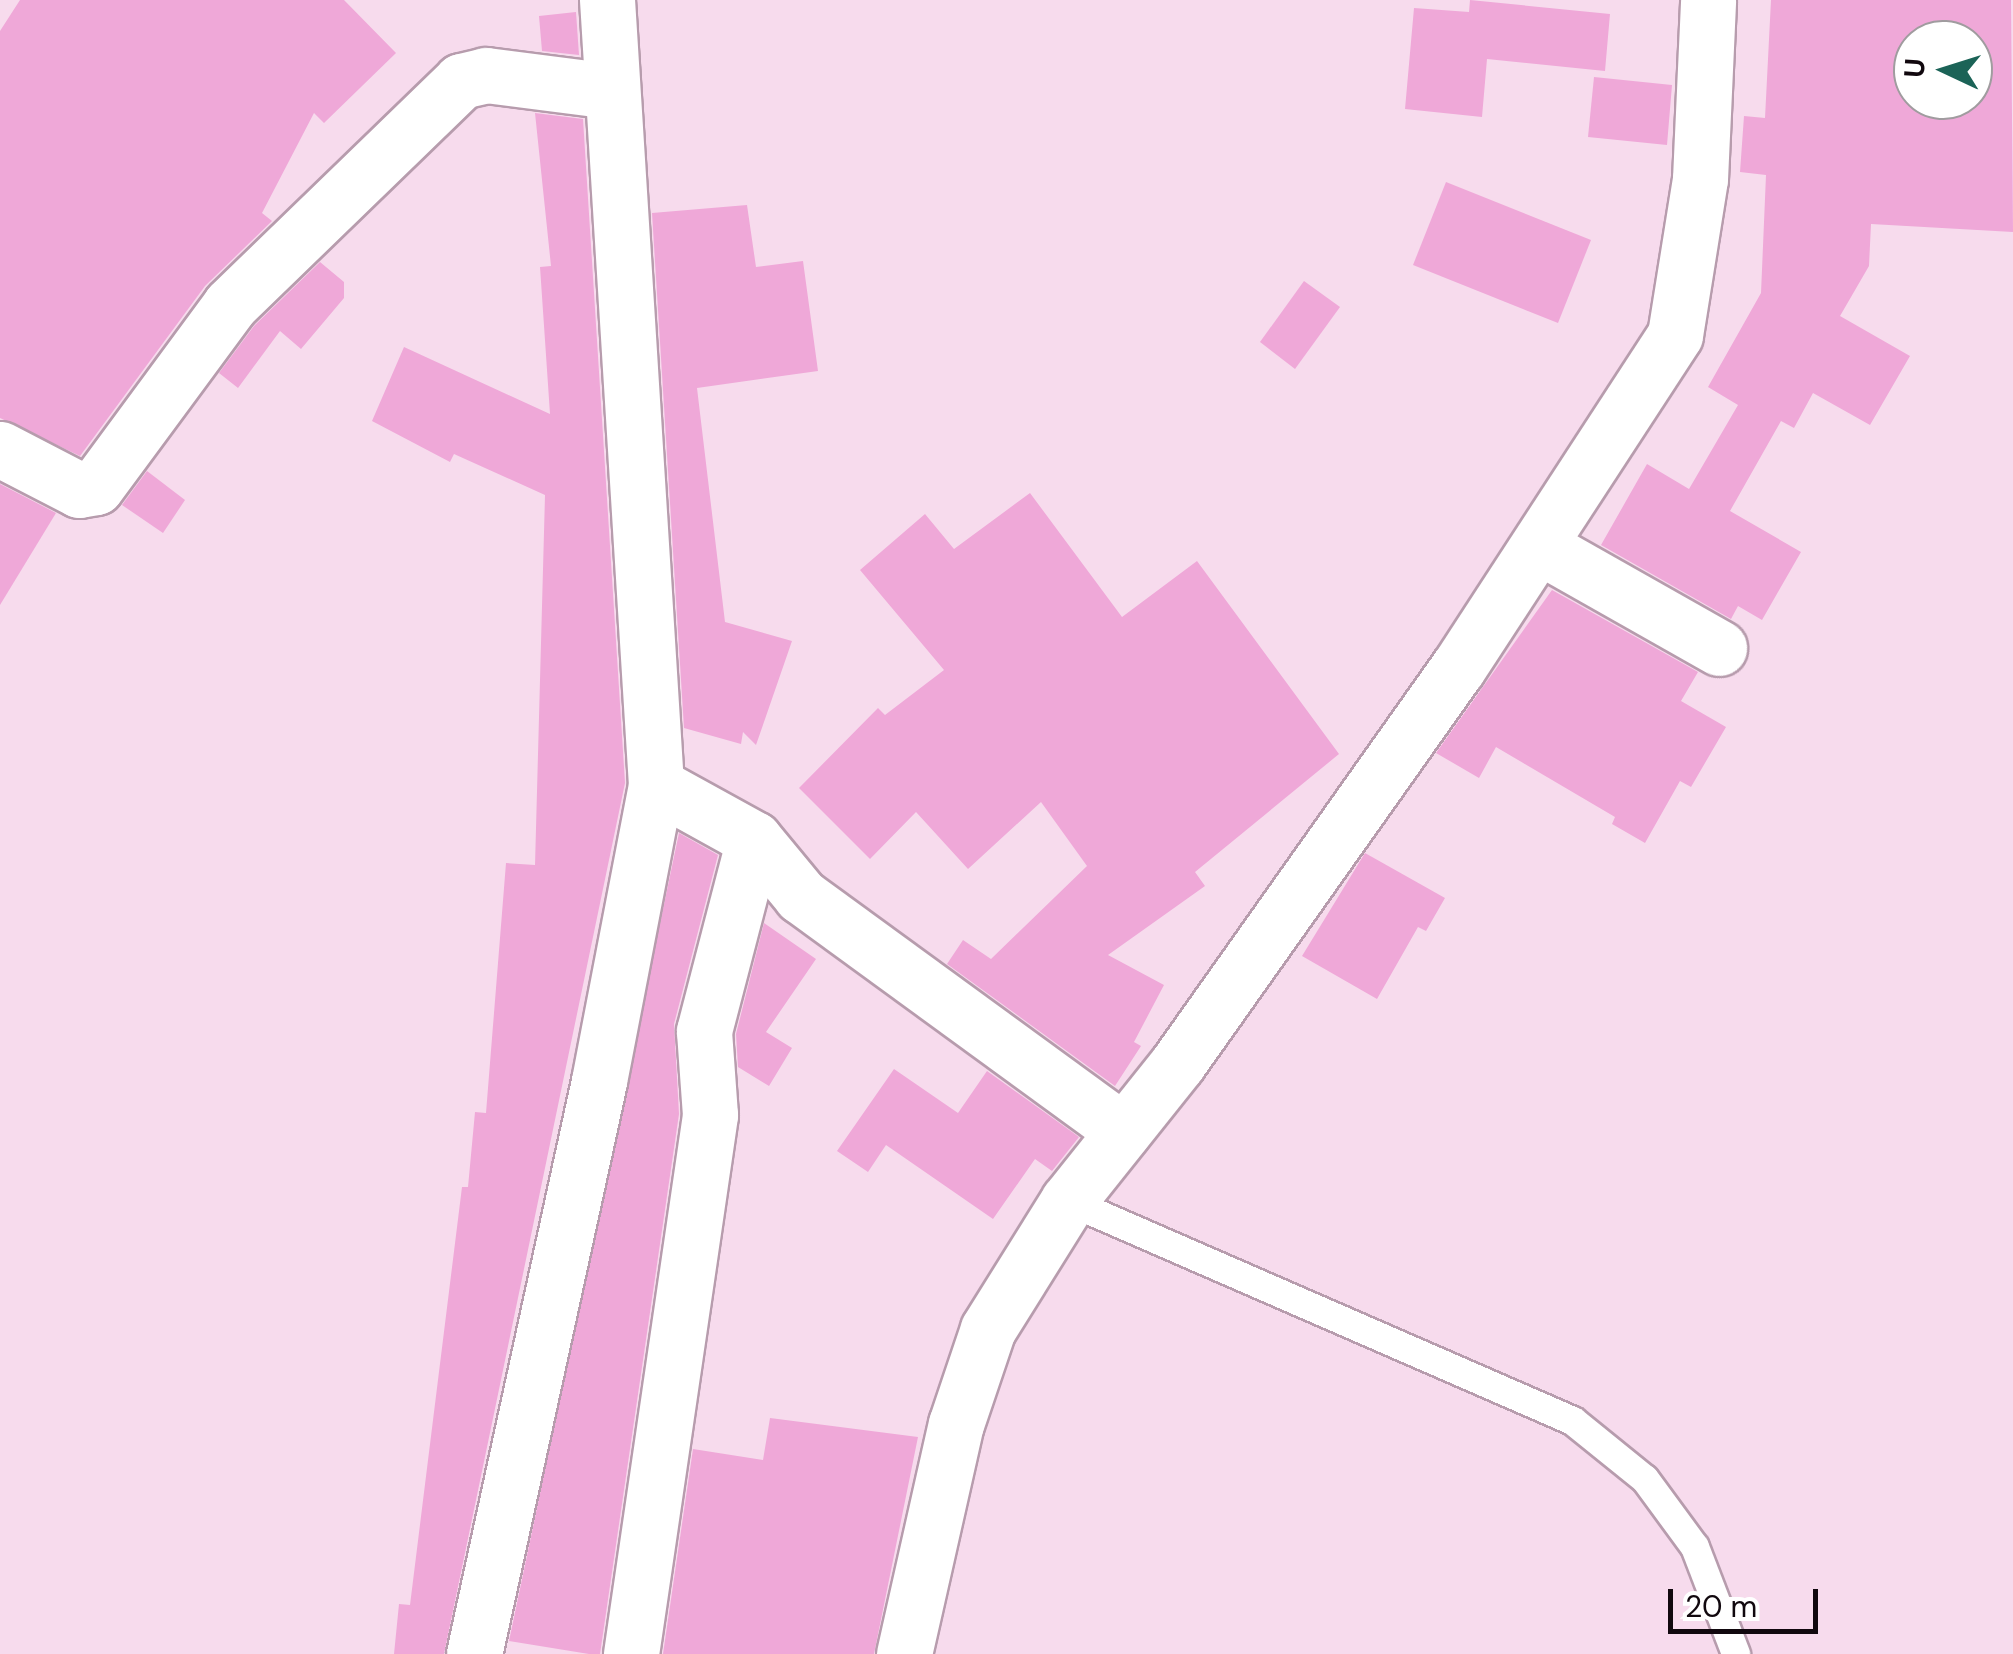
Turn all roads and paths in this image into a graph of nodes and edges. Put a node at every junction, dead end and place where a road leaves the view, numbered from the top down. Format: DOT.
graph roads {
  1 [pos="607,0"];
  2 [pos="1708,0"];
  3 [pos="611,91"];
  4 [pos="0,449"];
  5 [pos="1538,546"];
  6 [pos="1719,648"];
  7 [pos="656,785"];
  8 [pos="754,839"];
  9 [pos="1123,1131"];
  10 [pos="1068,1201"];
  11 [pos="474,1654"];
  12 [pos="631,1654"];
  13 [pos="904,1654"];
  14 [pos="1736,1654"];
  1 -- 3 [label="street"];
  2 -- 5 [label="street"];
  3 -- 4 [label="street"];
  3 -- 7 [label="street"];
  5 -- 6 [label="street"];
  5 -- 9 [label="street"];
  7 -- 8 [label="street"];
  7 -- 11 [label="street"];
  8 -- 9 [label="street"];
  8 -- 12 [label="street"];
  9 -- 10 [label="street"];
  10 -- 13 [label="street"];
  10 -- 14 [label="lane"];
}
